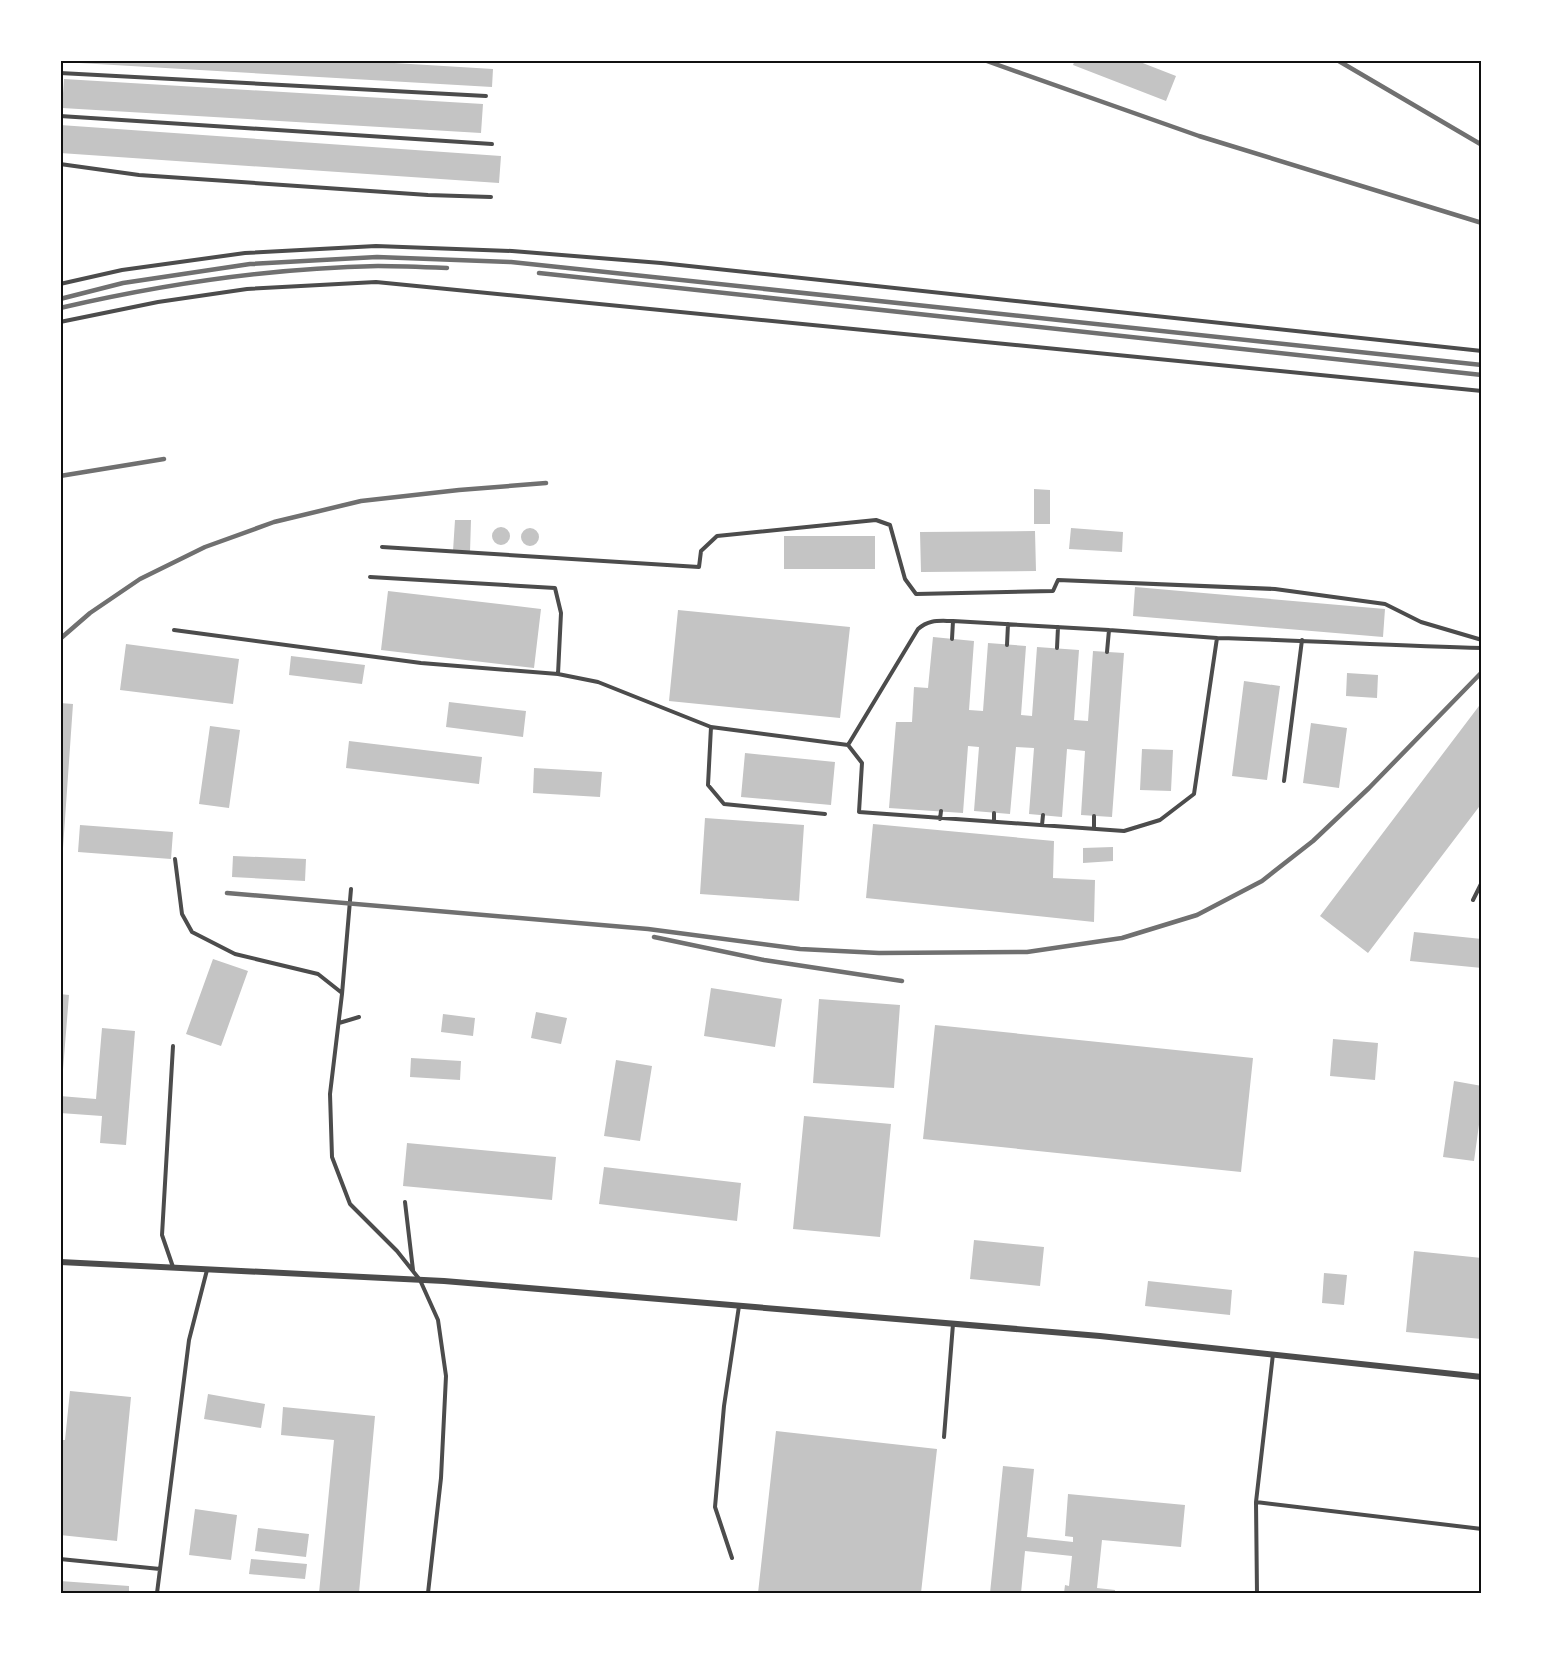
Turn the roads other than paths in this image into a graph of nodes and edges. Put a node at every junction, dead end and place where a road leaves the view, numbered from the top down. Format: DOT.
graph roads {
  1 [pos="60,73"];
  2 [pos="486,96"];
  3 [pos="60,116"];
  4 [pos="492,144"];
  5 [pos="60,164"];
  6 [pos="491,197"];
  7 [pos="60,285"];
  8 [pos="60,322"];
  9 [pos="1482,351"];
  10 [pos="1482,391"];
  11 [pos="382,548"];
  12 [pos="370,577"];
  13 [pos="953,621"];
  14 [pos="1008,624"];
  15 [pos="1058,627"];
  16 [pos="174,630"];
  17 [pos="1109,630"];
  18 [pos="1217,638"];
  19 [pos="952,639"];
  20 [pos="1302,640"];
  21 [pos="1482,640"];
  22 [pos="1007,645"];
  23 [pos="1057,648"];
  24 [pos="1482,648"];
  25 [pos="1107,652"];
  26 [pos="558,674"];
  27 [pos="711,727"];
  28 [pos="848,745"];
  29 [pos="1284,781"];
  30 [pos="941,811"];
  31 [pos="994,813"];
  32 [pos="825,814"];
  33 [pos="1043,815"];
  34 [pos="1094,816"];
  35 [pos="940,819"];
  36 [pos="994,822"];
  37 [pos="1042,825"];
  38 [pos="1094,829"];
  39 [pos="176,859"];
  40 [pos="1482,882"];
  41 [pos="351,890"];
  42 [pos="1473,900"];
  43 [pos="342,994"];
  44 [pos="359,1017"];
  45 [pos="339,1023"];
  46 [pos="173,1046"];
  47 [pos="405,1202"];
  48 [pos="60,1262"];
  49 [pos="173,1268"];
  50 [pos="207,1270"];
  51 [pos="413,1270"];
  52 [pos="420,1280"];
  53 [pos="739,1306"];
  54 [pos="952,1324"];
  55 [pos="1273,1353"];
  56 [pos="1482,1377"];
  57 [pos="944,1437"];
  58 [pos="1256,1502"];
  59 [pos="1482,1529"];
  60 [pos="732,1558"];
  61 [pos="60,1559"];
  62 [pos="160,1569"];
  63 [pos="157,1593"];
  64 [pos="428,1593"];
  65 [pos="1257,1593"];
  1 -- 2 [label="lane"];
  3 -- 4 [label="lane"];
  5 -- 6 [label="lane"];
  7 -- 9 [label="lane"];
  8 -- 10 [label="lane"];
  11 -- 21 [label="lane"];
  12 -- 26 [label="lane"];
  13 -- 14 [label="lane"];
  13 -- 19 [label="lane"];
  13 -- 28 [label="lane"];
  14 -- 15 [label="lane"];
  14 -- 22 [label="lane"];
  15 -- 17 [label="lane"];
  15 -- 23 [label="lane"];
  16 -- 26 [label="lane"];
  17 -- 18 [label="lane"];
  17 -- 25 [label="lane"];
  18 -- 20 [label="lane"];
  18 -- 38 [label="lane"];
  20 -- 24 [label="lane"];
  20 -- 29 [label="lane"];
  26 -- 27 [label="lane"];
  27 -- 28 [label="lane"];
  27 -- 32 [label="lane"];
  28 -- 35 [label="lane"];
  30 -- 35 [label="lane"];
  31 -- 36 [label="lane"];
  33 -- 37 [label="lane"];
  34 -- 38 [label="lane"];
  35 -- 36 [label="lane"];
  36 -- 37 [label="lane"];
  37 -- 38 [label="lane"];
  39 -- 43 [label="lane"];
  40 -- 42 [label="lane"];
  41 -- 43 [label="lane"];
  43 -- 45 [label="lane"];
  44 -- 45 [label="lane"];
  45 -- 51 [label="lane"];
  46 -- 49 [label="lane"];
  47 -- 51 [label="lane"];
  48 -- 49 [label="street"];
  49 -- 50 [label="street"];
  50 -- 52 [label="street"];
  50 -- 62 [label="lane"];
  51 -- 52 [label="lane"];
  52 -- 53 [label="street"];
  52 -- 64 [label="lane"];
  53 -- 54 [label="street"];
  53 -- 60 [label="lane"];
  54 -- 55 [label="street"];
  54 -- 57 [label="lane"];
  55 -- 56 [label="street"];
  55 -- 58 [label="lane"];
  58 -- 59 [label="lane"];
  58 -- 65 [label="lane"];
  61 -- 62 [label="lane"];
  62 -- 63 [label="lane"];
}
